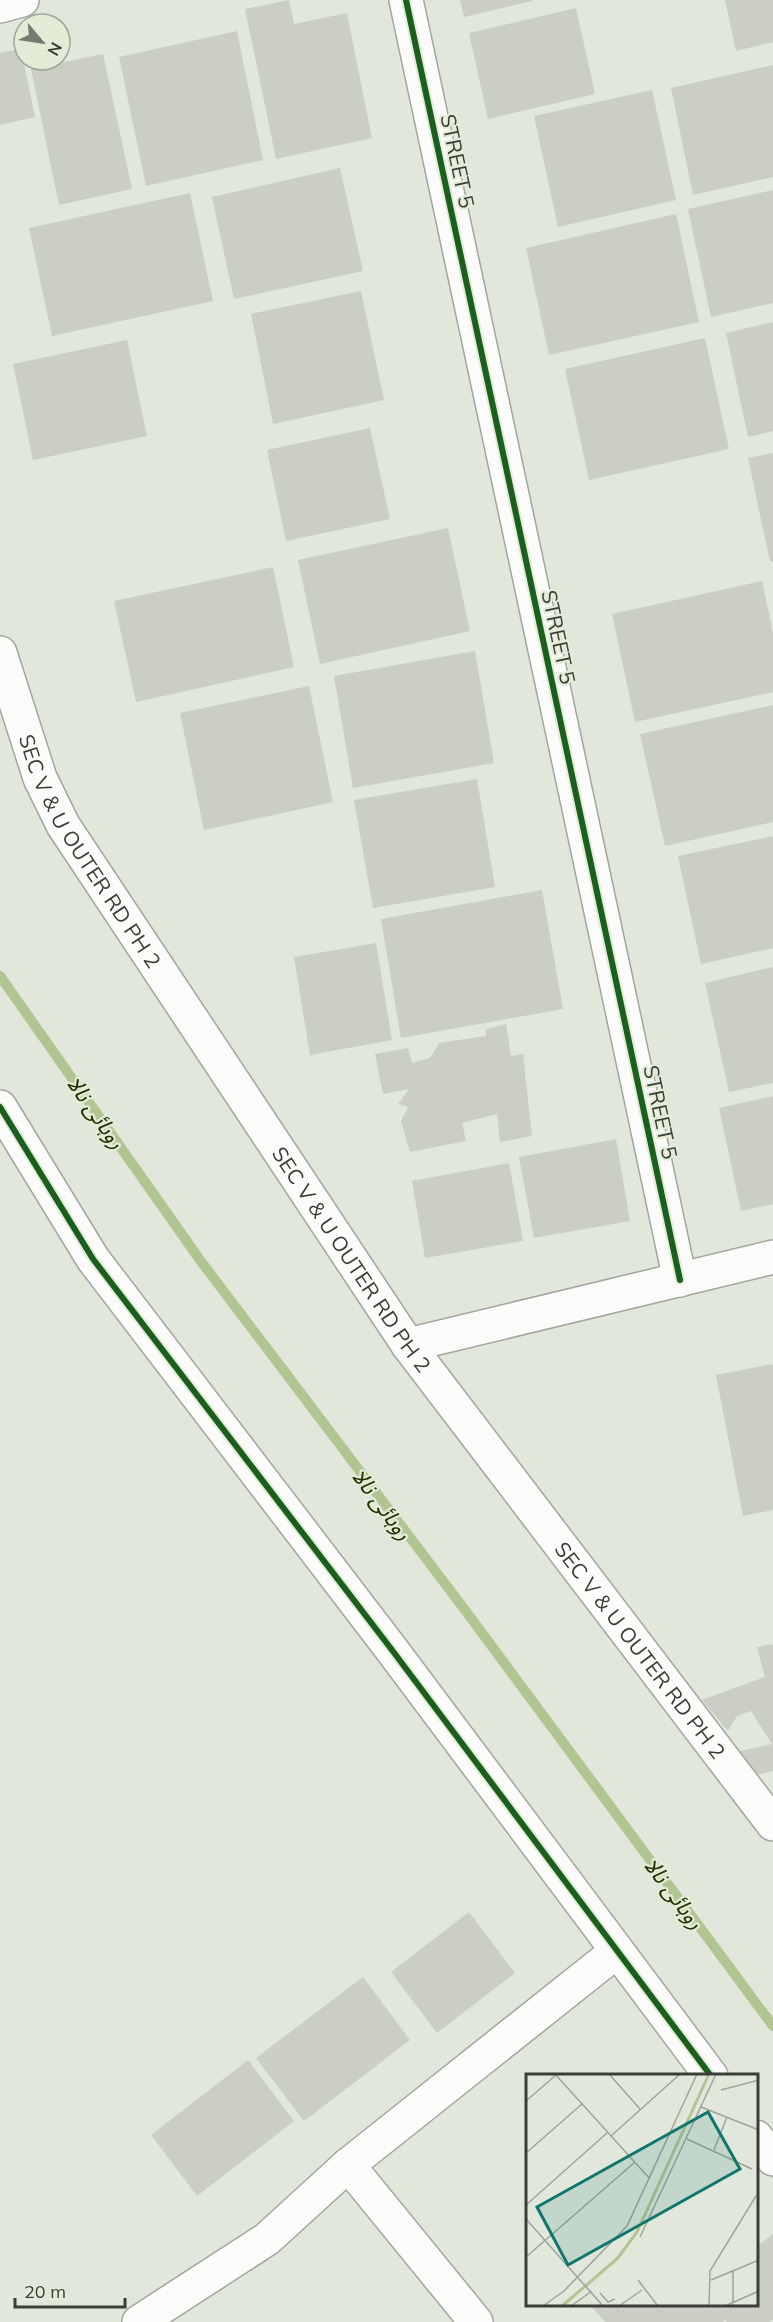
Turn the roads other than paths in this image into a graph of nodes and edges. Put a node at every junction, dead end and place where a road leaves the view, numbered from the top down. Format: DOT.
graph roads {
  1 [pos="22,0"];
  2 [pos="406,0"];
  3 [pos="0,6"];
  4 [pos="0,652"];
  5 [pos="0,1107"];
  6 [pos="773,1257"];
  7 [pos="680,1280"];
  8 [pos="408,1345"];
  9 [pos="773,1824"];
  10 [pos="617,1951"];
  11 [pos="709,2074"];
  12 [pos="758,2140"];
  13 [pos="773,2159"];
  14 [pos="348,2165"];
  15 [pos="139,2322"];
  16 [pos="476,2322"];
  1 -- 3 [label="street"];
  2 -- 7 [label="street, STREET 5"];
  4 -- 8 [label="street, SEC V & U OUTER RD PH 2"];
  5 -- 10 [label="street"];
  6 -- 7 [label="street"];
  7 -- 8 [label="street"];
  8 -- 9 [label="street, SEC V & U OUTER RD PH 2"];
  10 -- 11 [label="street"];
  10 -- 14 [label="street"];
  12 -- 13 [label="street"];
  14 -- 15 [label="street"];
  14 -- 16 [label="street"];
}
